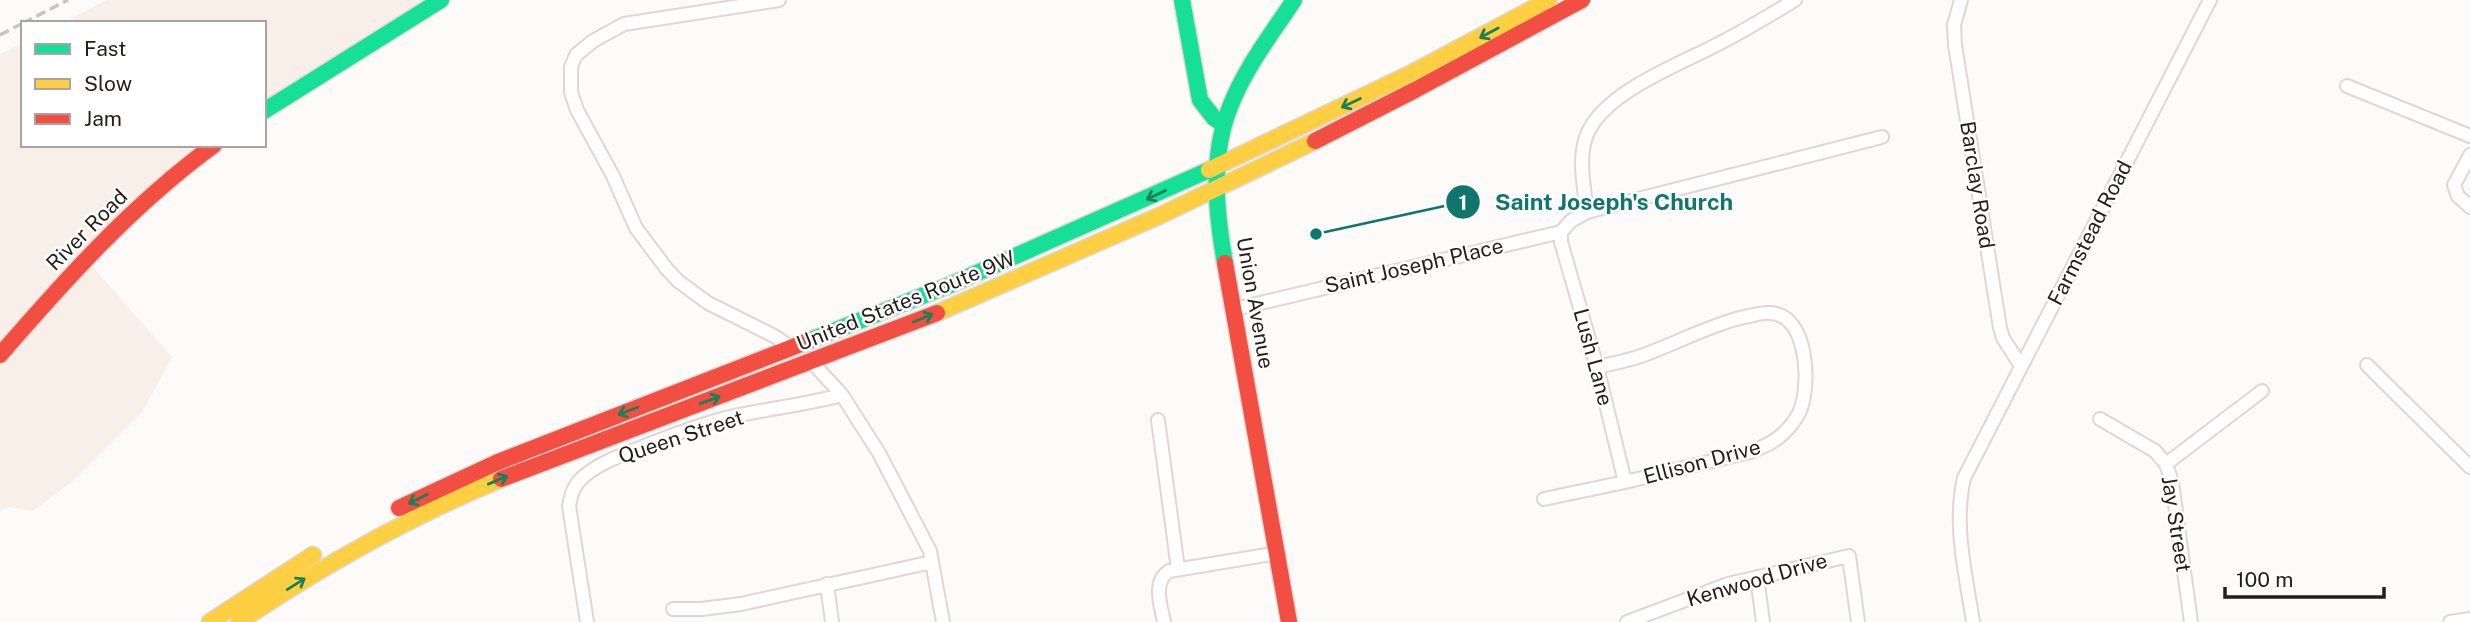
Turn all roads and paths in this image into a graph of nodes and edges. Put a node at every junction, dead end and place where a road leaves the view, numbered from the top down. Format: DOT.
graph roads {
  1 [pos="441,0"];
  2 [pos="779,0"];
  3 [pos="1182,0"];
  4 [pos="1294,0"];
  5 [pos="1549,0"];
  6 [pos="1582,0"];
  7 [pos="1795,0"];
  8 [pos="1961,0"];
  9 [pos="2210,0"];
  10 [pos="730,4"];
  11 [pos="2347,86"];
  12 [pos="266,110"];
  13 [pos="1224,125"];
  14 [pos="2470,136"];
  15 [pos="1882,137"];
  16 [pos="211,147"];
  17 [pos="2470,155"];
  18 [pos="1217,167"];
  19 [pos="1217,190"];
  20 [pos="2470,207"];
  21 [pos="1587,212"];
  22 [pos="1561,232"];
  23 [pos="1235,309"];
  24 [pos="791,348"];
  25 [pos="0,355"];
  26 [pos="813,362"];
  27 [pos="2367,365"];
  28 [pos="2021,366"];
  29 [pos="1597,368"];
  30 [pos="2262,391"];
  31 [pos="842,395"];
  32 [pos="2100,419"];
  33 [pos="1158,420"];
  34 [pos="2166,464"];
  35 [pos="2470,467"];
  36 [pos="1625,482"];
  37 [pos="1544,499"];
  38 [pos="390,513"];
  39 [pos="322,550"];
  40 [pos="1278,552"];
  41 [pos="932,562"];
  42 [pos="1178,569"];
  43 [pos="1758,577"];
  44 [pos="827,584"];
  45 [pos="673,609"];
  46 [pos="2470,619"];
  47 [pos="213,621"];
  48 [pos="239,622"];
  49 [pos="587,622"];
  50 [pos="832,622"];
  51 [pos="943,622"];
  52 [pos="1164,622"];
  53 [pos="1289,622"];
  54 [pos="1632,622"];
  55 [pos="1763,622"];
  56 [pos="1858,622"];
  57 [pos="1973,622"];
  58 [pos="2191,622"];
  59 [pos="2450,622"];
  1 -- 12 [label="main road"];
  2 -- 10 [label="street"];
  3 -- 13 [label="main road"];
  4 -- 13 [label="main road, Union Avenue"];
  5 -- 18 [label="main road, United States Route 9W, one-way"];
  6 -- 19 [label="main road, United States Route 9W"];
  7 -- 21 [label="street"];
  8 -- 28 [label="street, Barclay Road"];
  9 -- 28 [label="street, Farmstead Road"];
  10 -- 24 [label="street"];
  11 -- 14 [label="street"];
  13 -- 18 [label="main road, Union Avenue"];
  15 -- 21 [label="street"];
  16 -- 25 [label="main road, River Road"];
  17 -- 20 [label="street"];
  18 -- 19 [label="main road, Union Avenue"];
  18 -- 24 [label="main road, United States Route 9W, one-way"];
  19 -- 23 [label="main road, Union Avenue"];
  26 -- 19 [label="main road, United States Route 9W, one-way"];
  21 -- 22 [label="street, Saint Joseph Place"];
  22 -- 23 [label="street, Saint Joseph Place"];
  22 -- 29 [label="street, Lush Lane"];
  23 -- 40 [label="main road, Union Avenue"];
  24 -- 26 [label="street"];
  24 -- 38 [label="main road, United States Route 9W, one-way"];
  26 -- 31 [label="street"];
  48 -- 26 [label="main road, United States Route 9W, one-way"];
  27 -- 35 [label="street"];
  28 -- 57 [label="street, Farmstead Road"];
  29 -- 36 [label="street, Lush Lane"];
  29 -- 36 [label="street, Ellison Drive"];
  30 -- 34 [label="street"];
  31 -- 41 [label="street"];
  31 -- 49 [label="street, Queen Street"];
  32 -- 34 [label="street, Jay Street"];
  33 -- 42 [label="street"];
  34 -- 58 [label="street, Jay Street"];
  36 -- 37 [label="street, Ellison Drive"];
  39 -- 47 [label="main road"];
  40 -- 42 [label="street"];
  40 -- 53 [label="main road, Union Avenue"];
  41 -- 44 [label="street"];
  41 -- 51 [label="street"];
  42 -- 52 [label="street"];
  43 -- 54 [label="street, Kenwood Drive"];
  43 -- 55 [label="street"];
  43 -- 56 [label="street, Kenwood Drive"];
  44 -- 45 [label="street"];
  44 -- 50 [label="street"];
  46 -- 59 [label="street"];
}
